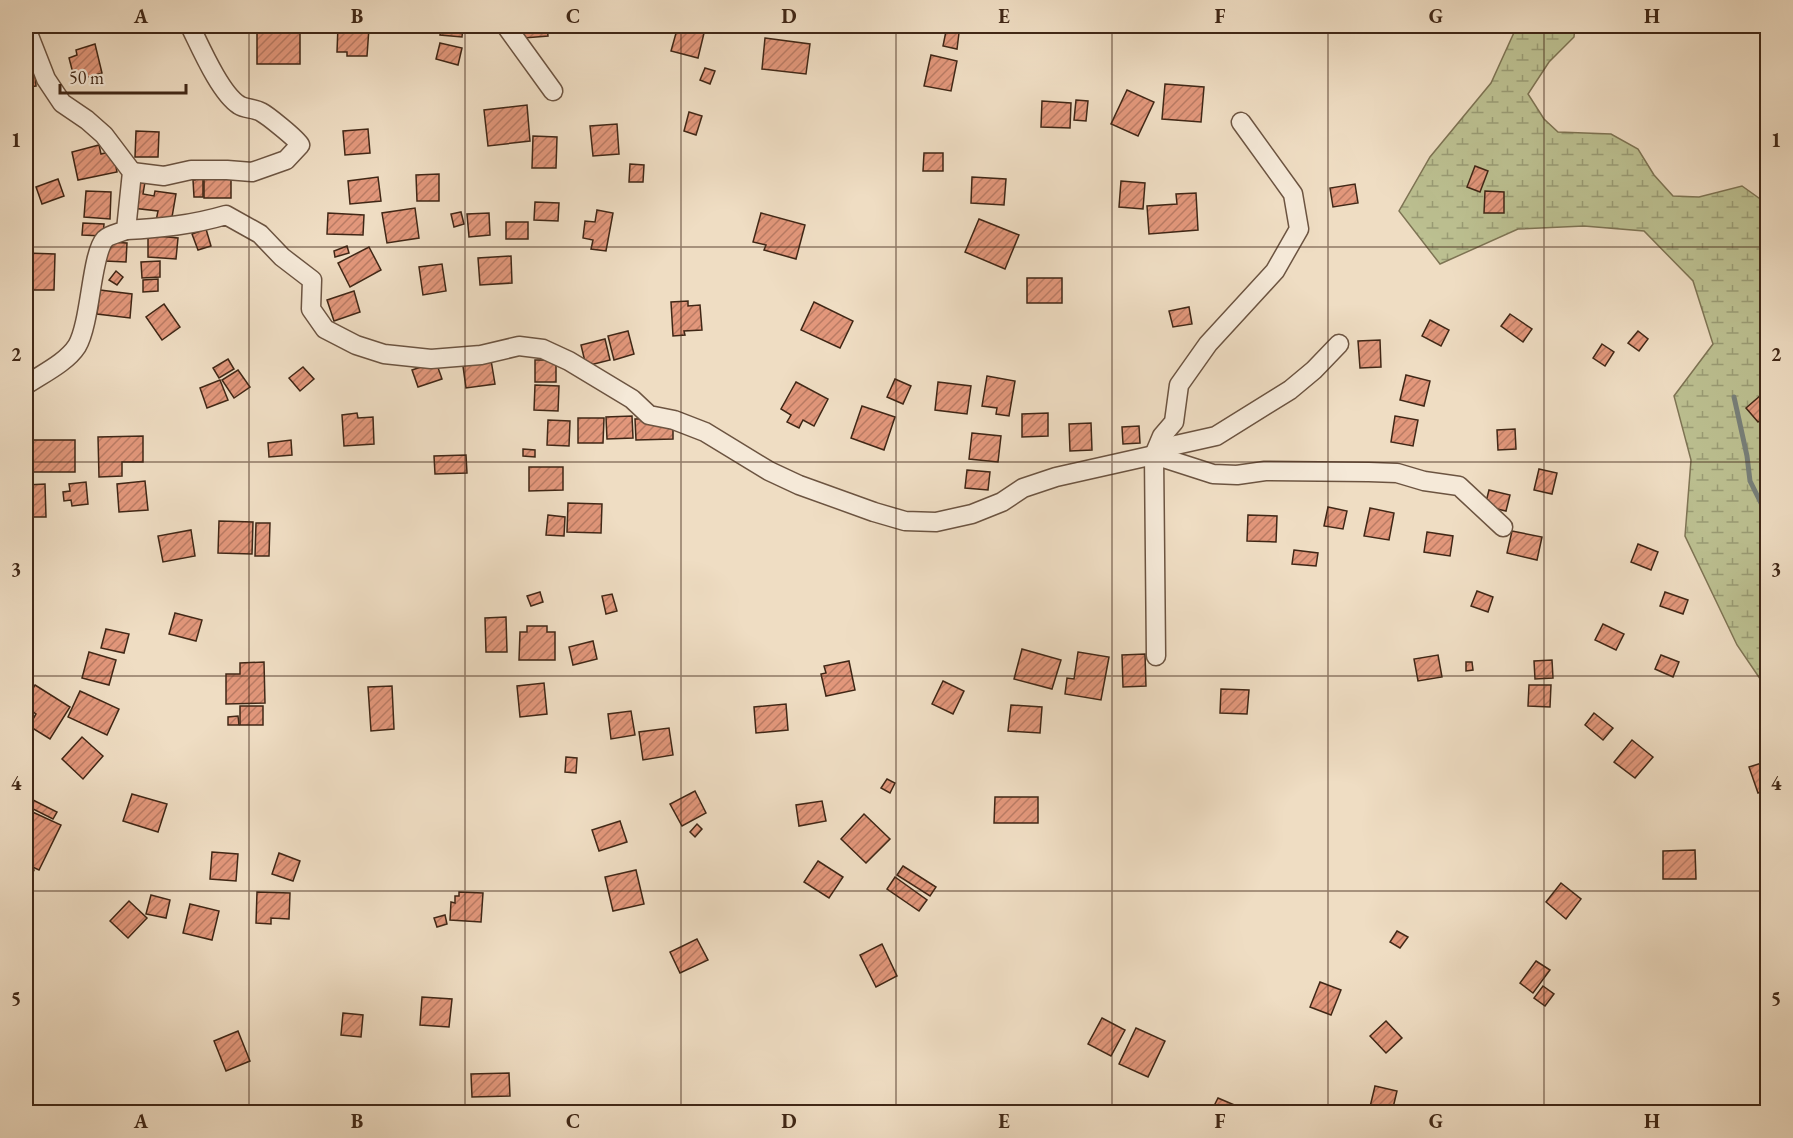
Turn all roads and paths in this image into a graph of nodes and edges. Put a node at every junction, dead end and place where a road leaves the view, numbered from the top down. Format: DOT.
graph roads {
  1 [pos="190,26"];
  2 [pos="506,26"];
  3 [pos="26,28"];
  4 [pos="553,91"];
  5 [pos="1241,122"];
  6 [pos="132,172"];
  7 [pos="126,230"];
  8 [pos="1339,344"];
  9 [pos="26,385"];
  10 [pos="1156,452"];
  11 [pos="1503,527"];
  12 [pos="1156,656"];
  1 -- 6 [label="street"];
  2 -- 4 [label="street"];
  3 -- 6 [label="street"];
  5 -- 10 [label="street"];
  6 -- 7 [label="street"];
  7 -- 9 [label="street"];
  7 -- 10 [label="street"];
  8 -- 10 [label="street"];
  10 -- 11 [label="street"];
  10 -- 12 [label="street"];
}
